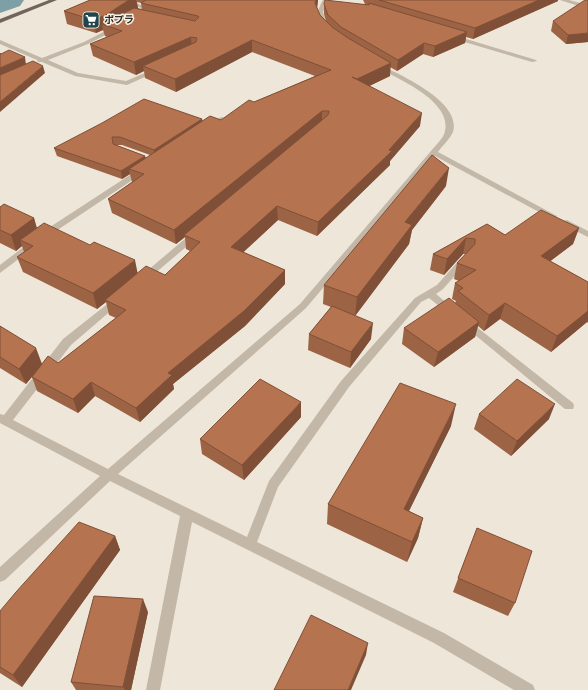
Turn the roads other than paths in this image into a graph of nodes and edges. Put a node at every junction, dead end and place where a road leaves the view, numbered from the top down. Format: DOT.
graph roads {
  1 [pos="54,0"];
  2 [pos="124,0"];
  3 [pos="326,0"];
  4 [pos="563,0"];
  5 [pos="588,7"];
  6 [pos="135,16"];
  7 [pos="142,18"];
  8 [pos="129,20"];
  9 [pos="0,21"];
  10 [pos="123,23"];
  11 [pos="331,32"];
  12 [pos="444,34"];
  13 [pos="0,42"];
  14 [pos="368,60"];
  15 [pos="41,61"];
  16 [pos="534,61"];
  17 [pos="34,64"];
  18 [pos="161,68"];
  19 [pos="223,118"];
  20 [pos="204,130"];
  21 [pos="434,153"];
  22 [pos="148,167"];
  23 [pos="202,229"];
  24 [pos="588,234"];
  25 [pos="467,257"];
  26 [pos="0,270"];
  27 [pos="135,285"];
  28 [pos="429,293"];
  29 [pos="122,296"];
  30 [pos="569,406"];
  31 [pos="3,420"];
  32 [pos="109,475"];
  33 [pos="187,514"];
  34 [pos="250,545"];
  35 [pos="0,576"];
  36 [pos="153,690"];
  37 [pos="528,690"];
  1 -- 9 [label="main road"];
  2 -- 6 [label="street"];
  3 -- 11 [label="street"];
  4 -- 5 [label="street"];
  6 -- 7 [label="street"];
  6 -- 8 [label="street"];
  10 -- 15 [label="street"];
  12 -- 16 [label="street"];
  13 -- 15 [label="street"];
  14 -- 21 [label="street"];
  15 -- 17 [label="street"];
  15 -- 18 [label="street"];
  19 -- 20 [label="street"];
  21 -- 24 [label="street"];
  21 -- 32 [label="street"];
  22 -- 26 [label="street"];
  23 -- 27 [label="street"];
  25 -- 28 [label="street"];
  28 -- 30 [label="street"];
  28 -- 34 [label="street"];
  29 -- 31 [label="street"];
  31 -- 32 [label="street"];
  32 -- 33 [label="street"];
  32 -- 35 [label="street"];
  33 -- 34 [label="street"];
  33 -- 36 [label="street"];
  34 -- 37 [label="street"];
}
